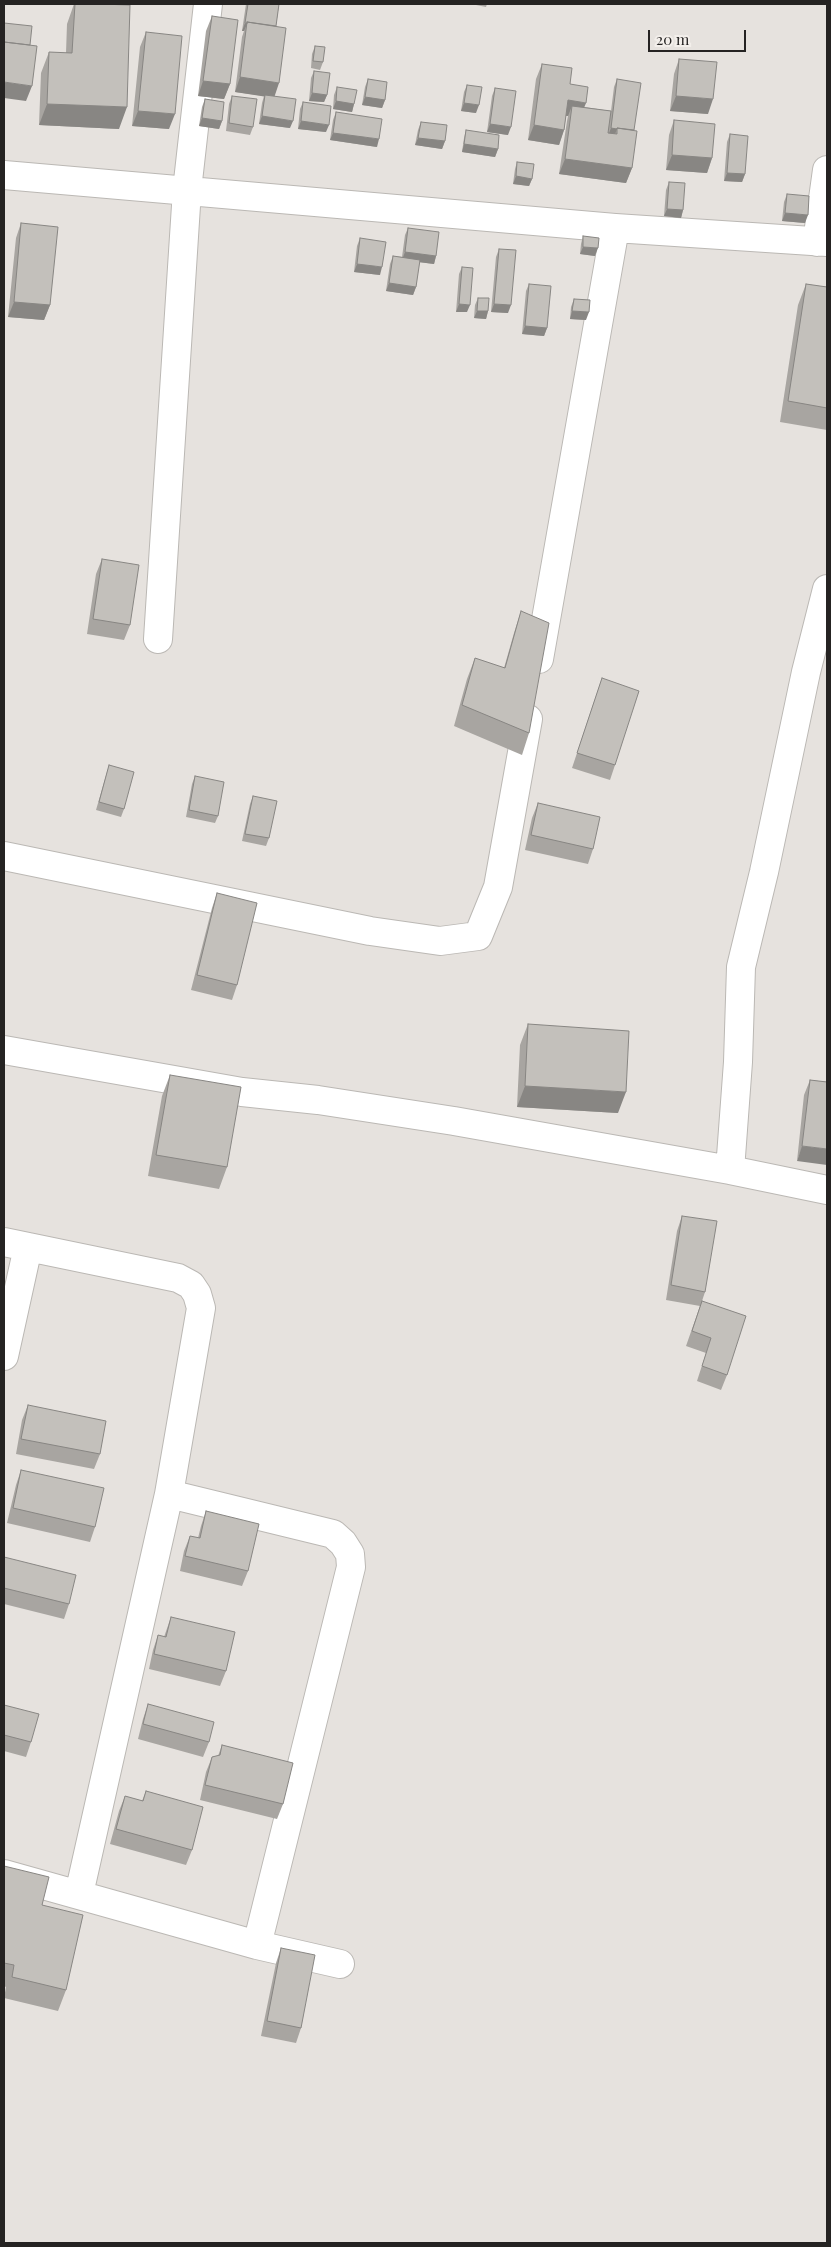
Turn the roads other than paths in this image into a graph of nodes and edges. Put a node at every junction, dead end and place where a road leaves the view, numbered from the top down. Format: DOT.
graph roads {
  1 [pos="208,4"];
  2 [pos="827,170"];
  3 [pos="4,175"];
  4 [pos="187,190"];
  5 [pos="615,228"];
  6 [pos="822,242"];
  7 [pos="827,589"];
  8 [pos="158,639"];
  9 [pos="4,856"];
  10 [pos="4,1050"];
  11 [pos="730,1170"];
  12 [pos="827,1190"];
  13 [pos="16,1245"];
  14 [pos="4,1356"];
  15 [pos="169,1494"];
  16 [pos="4,1874"];
  17 [pos="79,1894"];
  18 [pos="257,1944"];
  19 [pos="340,1964"];
  1 -- 4 [label="street"];
  2 -- 6 [label="street"];
  3 -- 4 [label="street"];
  4 -- 5 [label="street"];
  4 -- 8 [label="street"];
  5 -- 6 [label="street"];
  5 -- 9 [label="street"];
  7 -- 11 [label="street"];
  10 -- 11 [label="street"];
  11 -- 12 [label="street"];
  13 -- 14 [label="street"];
  13 -- 15 [label="street"];
  15 -- 17 [label="street"];
  15 -- 18 [label="street"];
  16 -- 17 [label="street"];
  17 -- 18 [label="street"];
  18 -- 19 [label="street"];
}
